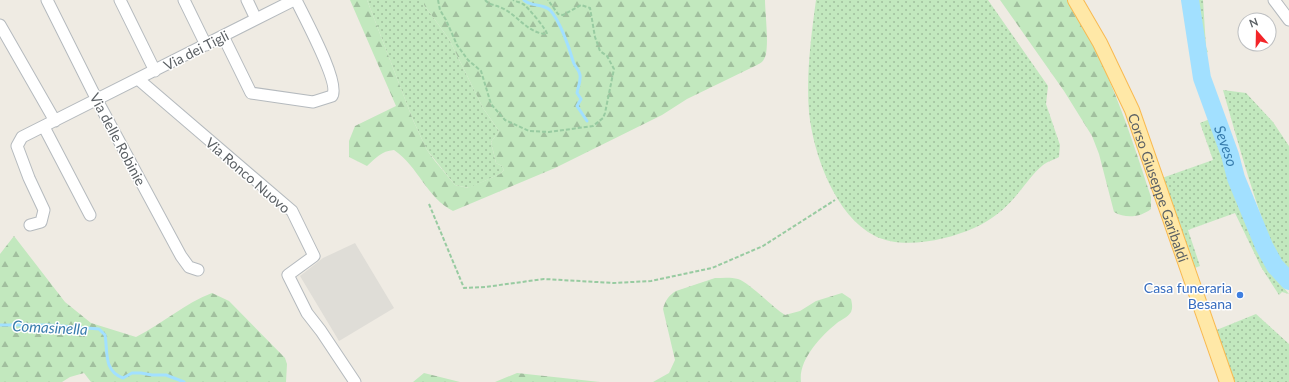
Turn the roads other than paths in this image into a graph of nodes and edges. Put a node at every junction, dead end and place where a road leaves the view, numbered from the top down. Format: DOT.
graph roads {
  1 [pos="47,0"];
  2 [pos="120,0"];
  3 [pos="184,0"];
  4 [pos="247,0"];
  5 [pos="295,0"];
  6 [pos="1075,0"];
  7 [pos="1274,0"];
  8 [pos="256,19"];
  9 [pos="1289,20"];
  10 [pos="0,25"];
  11 [pos="223,36"];
  12 [pos="206,45"];
  13 [pos="155,71"];
  14 [pos="138,79"];
  15 [pos="97,100"];
  16 [pos="55,121"];
  17 [pos="44,127"];
  18 [pos="90,215"];
  19 [pos="30,225"];
  20 [pos="198,270"];
  21 [pos="355,382"];
  22 [pos="1227,382"];
  1 -- 15 [label="street, Via delle Robinie"];
  2 -- 13 [label="street"];
  3 -- 12 [label="street"];
  4 -- 8 [label="street"];
  5 -- 8 [label="street, Via dei Tigli"];
  5 -- 11 [label="street"];
  6 -- 22 [label="main road, Corso Giuseppe Garibaldi"];
  7 -- 9 [label="street"];
  8 -- 11 [label="street, Via dei Tigli"];
  10 -- 16 [label="street"];
  11 -- 12 [label="street, Via dei Tigli"];
  12 -- 13 [label="street, Via dei Tigli"];
  13 -- 14 [label="street, Via dei Tigli"];
  14 -- 15 [label="street, Via dei Tigli"];
  14 -- 21 [label="street, Via Ronco Nuovo"];
  15 -- 16 [label="street, Via dei Tigli"];
  15 -- 20 [label="street, Via delle Robinie"];
  16 -- 17 [label="street, Via dei Tigli"];
  17 -- 18 [label="street"];
  17 -- 19 [label="street, Via dei Tigli"];
}
